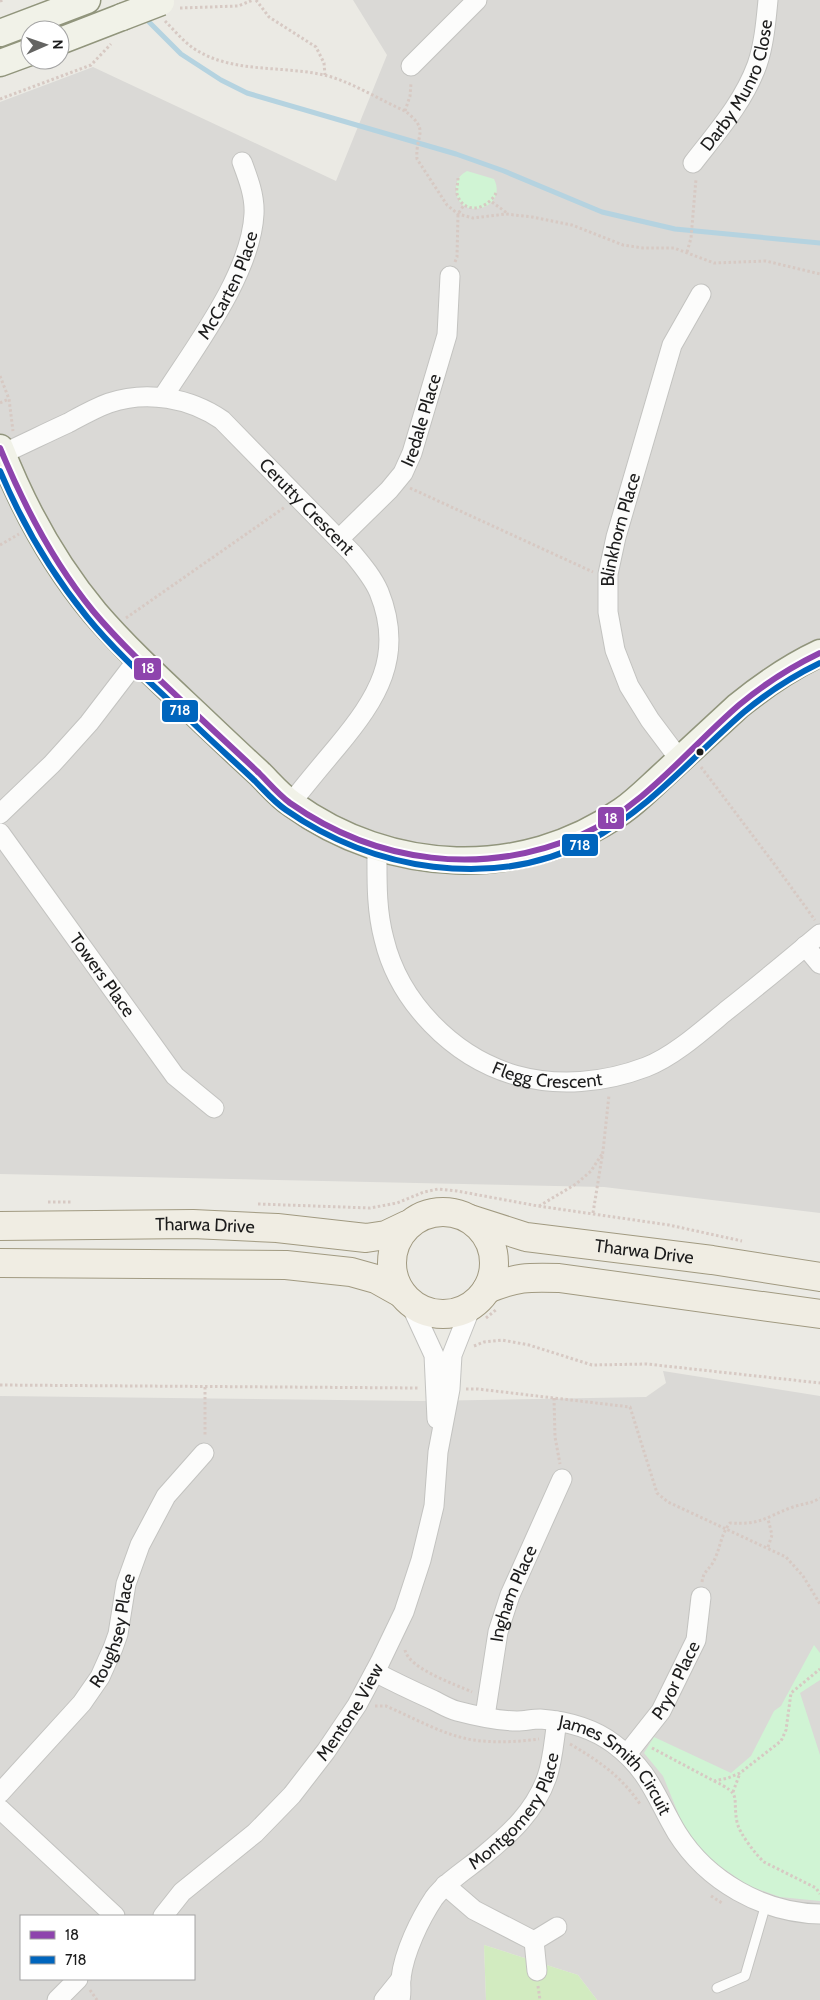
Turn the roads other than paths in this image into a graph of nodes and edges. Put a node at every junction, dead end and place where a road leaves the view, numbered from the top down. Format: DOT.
graph roads {
  1 [pos="87,0"];
  2 [pos="477,0"];
  3 [pos="768,0"];
  4 [pos="165,7"];
  5 [pos="0,33"];
  6 [pos="70,38"];
  7 [pos="20,56"];
  8 [pos="0,63"];
  9 [pos="412,66"];
  10 [pos="242,162"];
  11 [pos="693,162"];
  12 [pos="450,276"];
  13 [pos="701,294"];
  14 [pos="163,397"];
  15 [pos="1,451"];
  16 [pos="339,539"];
  17 [pos="820,653"];
  18 [pos="138,659"];
  19 [pos="689,761"];
  20 [pos="291,803"];
  21 [pos="0,814"];
  22 [pos="0,833"];
  23 [pos="377,848"];
  24 [pos="820,934"];
  25 [pos="805,946"];
  26 [pos="820,964"];
  27 [pos="214,1108"];
  28 [pos="470,1219"];
  29 [pos="407,1225"];
  30 [pos="0,1226"];
  31 [pos="0,1263"];
  32 [pos="820,1277"];
  33 [pos="405,1298"];
  34 [pos="486,1306"];
  35 [pos="820,1314"];
  36 [pos="438,1452"];
  37 [pos="204,1453"];
  38 [pos="562,1478"];
  39 [pos="700,1597"];
  40 [pos="375,1672"];
  41 [pos="486,1707"];
  42 [pos="555,1730"];
  43 [pos="633,1747"];
  44 [pos="0,1793"];
  45 [pos="0,1809"];
  46 [pos="445,1885"];
  47 [pos="766,1904"];
  48 [pos="820,1914"];
  49 [pos="114,1915"];
  50 [pos="164,1915"];
  51 [pos="557,1927"];
  52 [pos="534,1941"];
  53 [pos="537,1971"];
  54 [pos="401,1979"];
  55 [pos="83,1983"];
  56 [pos="717,1988"];
  57 [pos="57,2000"];
  58 [pos="384,2000"];
  59 [pos="400,2000"];
  1 -- 5 [label="street"];
  2 -- 9 [label="street"];
  3 -- 11 [label="street, Darby Munro Close"];
  4 -- 6 [label="street, bridge"];
  7 -- 8 [label="street"];
  10 -- 14 [label="street, McCarten Place"];
  12 -- 16 [label="street, Iredale Place"];
  13 -- 19 [label="street, Blinkhorn Place"];
  14 -- 15 [label="street, Cerutty Crescent"];
  14 -- 16 [label="street, Cerutty Crescent"];
  15 -- 18 [label="street"];
  16 -- 20 [label="street, Cerutty Crescent"];
  17 -- 19 [label="street"];
  18 -- 20 [label="street"];
  18 -- 21 [label="street"];
  19 -- 23 [label="street"];
  20 -- 23 [label="street"];
  22 -- 27 [label="street, Towers Place"];
  23 -- 25 [label="street, Flegg Crescent"];
  24 -- 25 [label="street, Flegg Crescent"];
  25 -- 26 [label="street"];
  28 -- 29 [label="main road"];
  28 -- 32 [label="main road, Tharwa Drive"];
  28 -- 34 [label="main road"];
  29 -- 30 [label="main road, Tharwa Drive"];
  29 -- 33 [label="main road"];
  31 -- 33 [label="main road"];
  33 -- 34 [label="main road"];
  33 -- 36 [label="street, Mentone View"];
  34 -- 35 [label="main road"];
  34 -- 36 [label="street, Mentone View"];
  36 -- 40 [label="street, Mentone View"];
  37 -- 44 [label="street, Roughsey Place"];
  38 -- 41 [label="street, Ingham Place"];
  39 -- 43 [label="street, Pryor Place"];
  40 -- 41 [label="street, James Smith Circuit"];
  40 -- 50 [label="street, Mentone View"];
  41 -- 42 [label="street, James Smith Circuit"];
  42 -- 43 [label="street, James Smith Circuit"];
  42 -- 46 [label="street, Montgomery Place"];
  43 -- 47 [label="street, James Smith Circuit"];
  45 -- 49 [label="street"];
  46 -- 52 [label="street"];
  46 -- 54 [label="street, Montgomery Place"];
  47 -- 48 [label="street, James Smith Circuit"];
  47 -- 56 [label="lane"];
  51 -- 52 [label="street"];
  52 -- 53 [label="street"];
  54 -- 58 [label="street, Montgomery Place"];
  54 -- 59 [label="street, Montgomery Place"];
  55 -- 57 [label="street"];
}
